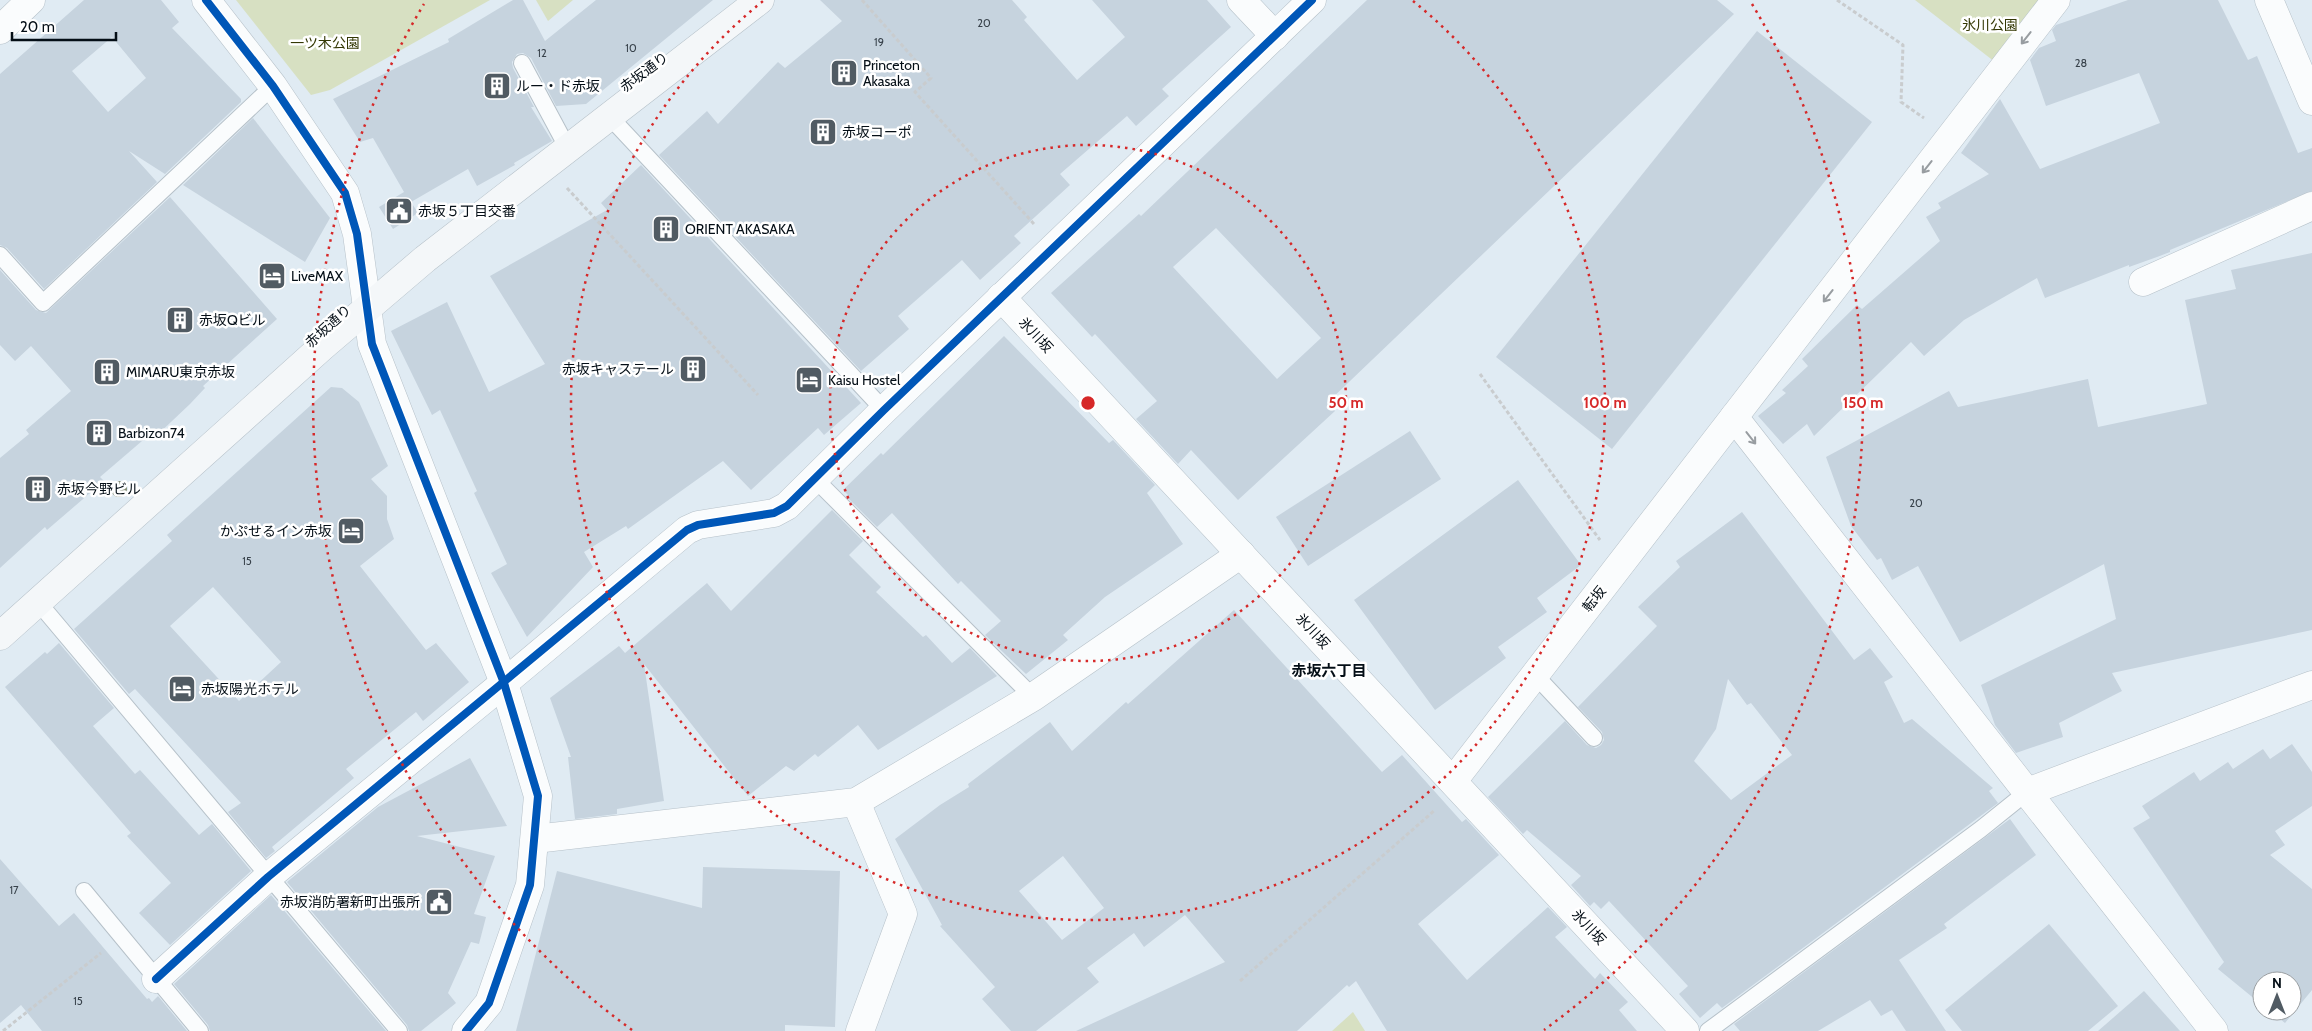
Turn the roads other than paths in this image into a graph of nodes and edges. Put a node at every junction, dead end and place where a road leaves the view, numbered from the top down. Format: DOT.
graph roads {
  1 [pos="31,0"];
  2 [pos="206,0"];
  3 [pos="760,0"];
  4 [pos="1241,0"];
  5 [pos="1312,0"];
  6 [pos="2056,0"];
  7 [pos="2269,0"];
  8 [pos="0,30"];
  9 [pos="1275,36"];
  10 [pos="522,63"];
  11 [pos="273,86"];
  12 [pos="2312,101"];
  13 [pos="608,115"];
  14 [pos="567,148"];
  15 [pos="2312,206"];
  16 [pos="0,255"];
  17 [pos="2144,282"];
  18 [pos="1001,297"];
  19 [pos="367,307"];
  20 [pos="884,410"];
  21 [pos="1734,417"];
  22 [pos="815,479"];
  23 [pos="1241,554"];
  24 [pos="38,602"];
  25 [pos="0,636"];
  26 [pos="1535,675"];
  27 [pos="504,684"];
  28 [pos="2312,685"];
  29 [pos="1032,697"];
  30 [pos="1594,738"];
  31 [pos="1457,785"];
  32 [pos="2027,792"];
  33 [pos="856,802"];
  34 [pos="535,839"];
  35 [pos="268,877"];
  36 [pos="84,891"];
  37 [pos="156,979"];
  38 [pos="200,1031"];
  39 [pos="399,1031"];
  40 [pos="466,1031"];
  41 [pos="860,1031"];
  42 [pos="1685,1031"];
  43 [pos="1708,1031"];
  44 [pos="2214,1031"];
  1 -- 8 [label="street"];
  2 -- 11 [label="street"];
  3 -- 13 [label="main road, 赤坂通り"];
  4 -- 9 [label="street"];
  5 -- 9 [label="street"];
  6 -- 21 [label="street, 転坂, one-way"];
  7 -- 12 [label="street"];
  9 -- 18 [label="street"];
  10 -- 14 [label="lane"];
  11 -- 16 [label="lane"];
  11 -- 19 [label="street"];
  13 -- 14 [label="main road, 赤坂通り"];
  13 -- 20 [label="lane"];
  14 -- 19 [label="main road, 赤坂通り"];
  15 -- 17 [label="street"];
  18 -- 20 [label="street"];
  18 -- 23 [label="street, 氷川坂"];
  19 -- 24 [label="main road, 赤坂通り"];
  19 -- 27 [label="street"];
  20 -- 22 [label="street"];
  21 -- 26 [label="street, 転坂"];
  21 -- 32 [label="street, one-way"];
  22 -- 27 [label="street"];
  22 -- 29 [label="lane"];
  23 -- 29 [label="street"];
  23 -- 31 [label="street, 氷川坂"];
  24 -- 25 [label="main road, 赤坂通り"];
  24 -- 35 [label="lane"];
  26 -- 30 [label="lane"];
  26 -- 31 [label="street, 転坂"];
  27 -- 34 [label="street"];
  27 -- 35 [label="street"];
  28 -- 32 [label="street"];
  29 -- 33 [label="street"];
  31 -- 42 [label="street, 氷川坂"];
  32 -- 43 [label="lane"];
  32 -- 44 [label="street"];
  33 -- 34 [label="street"];
  33 -- 41 [label="street"];
  34 -- 40 [label="street"];
  35 -- 37 [label="street"];
  35 -- 39 [label="lane"];
  36 -- 37 [label="lane"];
  37 -- 38 [label="lane"];
}
